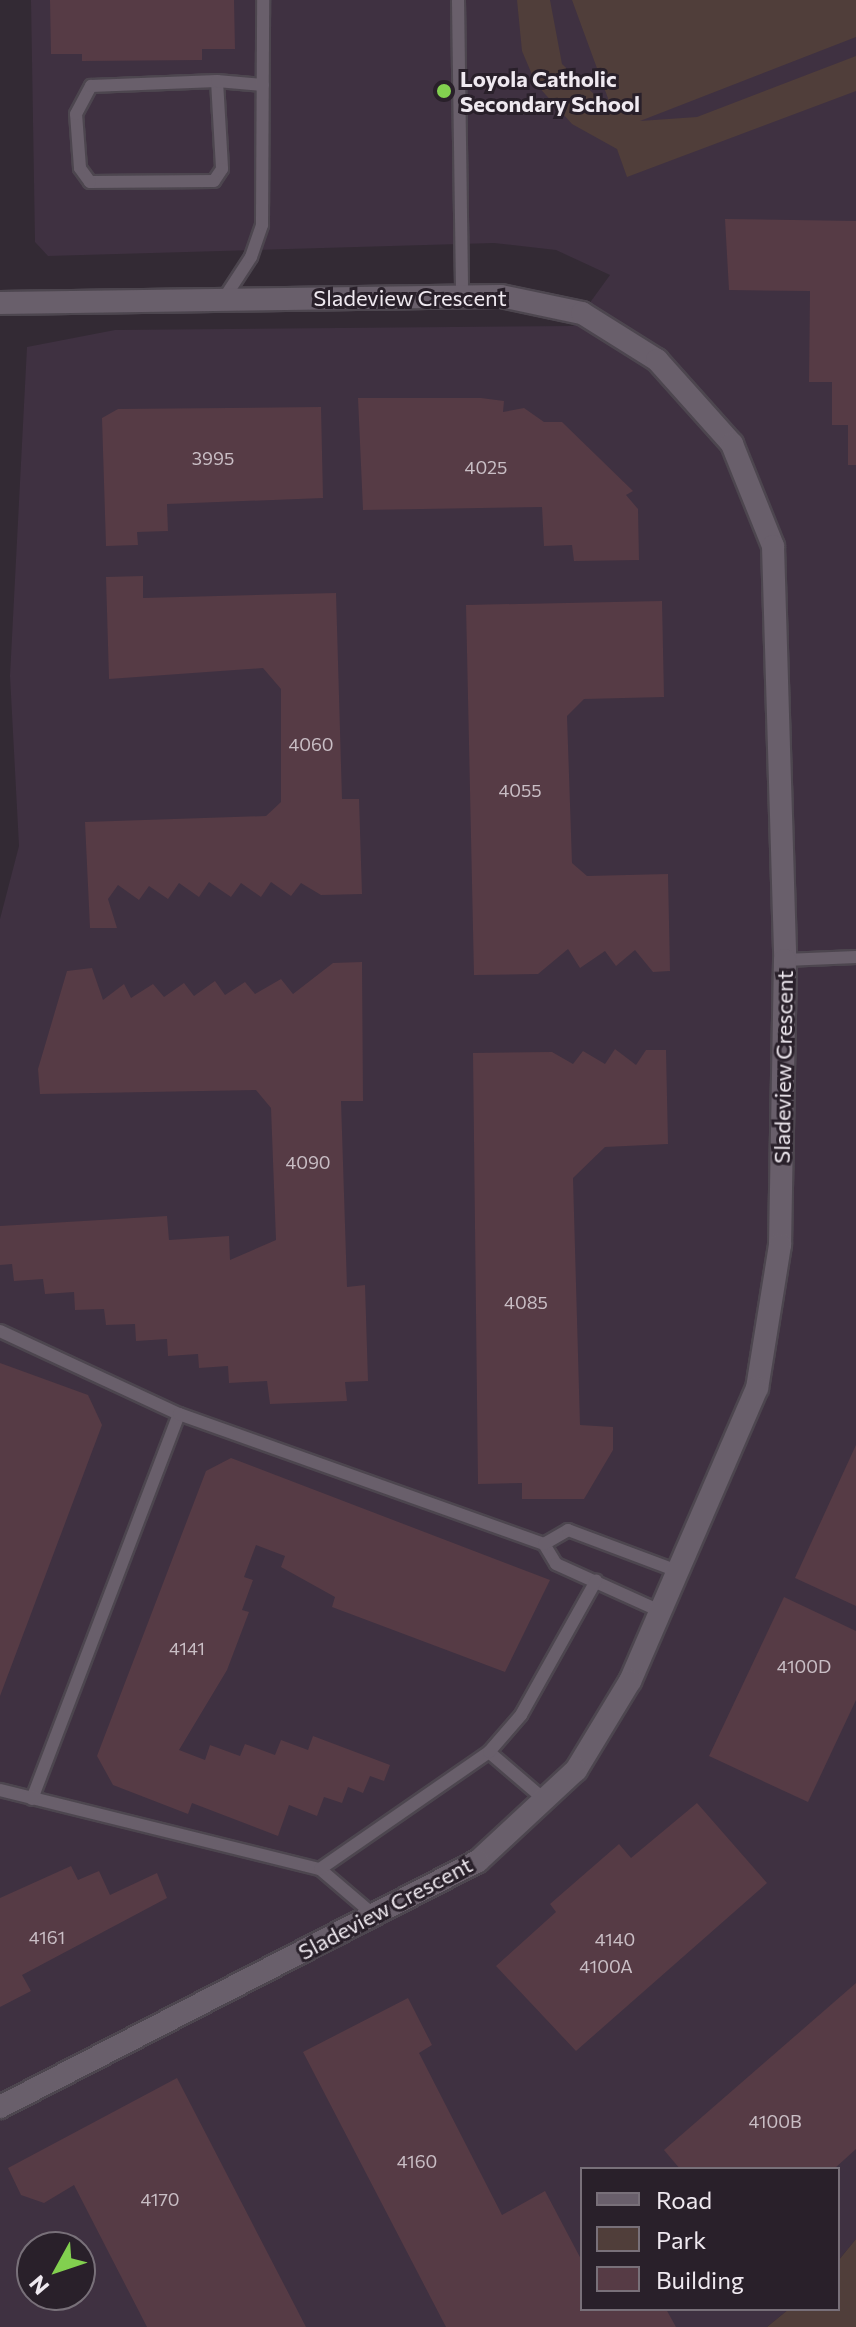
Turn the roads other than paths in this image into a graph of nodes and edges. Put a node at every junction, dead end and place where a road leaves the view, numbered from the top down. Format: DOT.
graph roads {
  1 [pos="263,0"];
  2 [pos="458,0"];
  3 [pos="217,81"];
  4 [pos="263,85"];
  5 [pos="462,296"];
  6 [pos="223,300"];
  7 [pos="0,303"];
  8 [pos="856,957"];
  9 [pos="785,960"];
  10 [pos="0,1331"];
  11 [pos="179,1414"];
  12 [pos="544,1544"];
  13 [pos="680,1572"];
  14 [pos="596,1581"];
  15 [pos="660,1611"];
  16 [pos="489,1752"];
  17 [pos="0,1790"];
  18 [pos="32,1799"];
  19 [pos="546,1801"];
  20 [pos="320,1869"];
  21 [pos="375,1916"];
  22 [pos="0,2107"];
  1 -- 4 [label="lane"];
  2 -- 5 [label="lane"];
  3 -- 3 [label="lane"];
  3 -- 4 [label="lane"];
  4 -- 6 [label="lane"];
  5 -- 6 [label="street, Sladeview Crescent"];
  5 -- 9 [label="street, Sladeview Crescent"];
  6 -- 7 [label="street, Sladeview Crescent"];
  8 -- 9 [label="lane"];
  9 -- 13 [label="street, Sladeview Crescent"];
  10 -- 11 [label="lane"];
  11 -- 12 [label="lane"];
  11 -- 18 [label="lane"];
  12 -- 13 [label="lane"];
  12 -- 14 [label="lane"];
  13 -- 15 [label="street, Sladeview Crescent"];
  14 -- 15 [label="lane"];
  14 -- 16 [label="lane"];
  15 -- 19 [label="street, Sladeview Crescent"];
  16 -- 19 [label="lane"];
  16 -- 20 [label="lane"];
  17 -- 18 [label="lane"];
  18 -- 20 [label="lane"];
  19 -- 21 [label="street, Sladeview Crescent"];
  20 -- 21 [label="lane"];
  21 -- 22 [label="street, Sladeview Crescent"];
}
